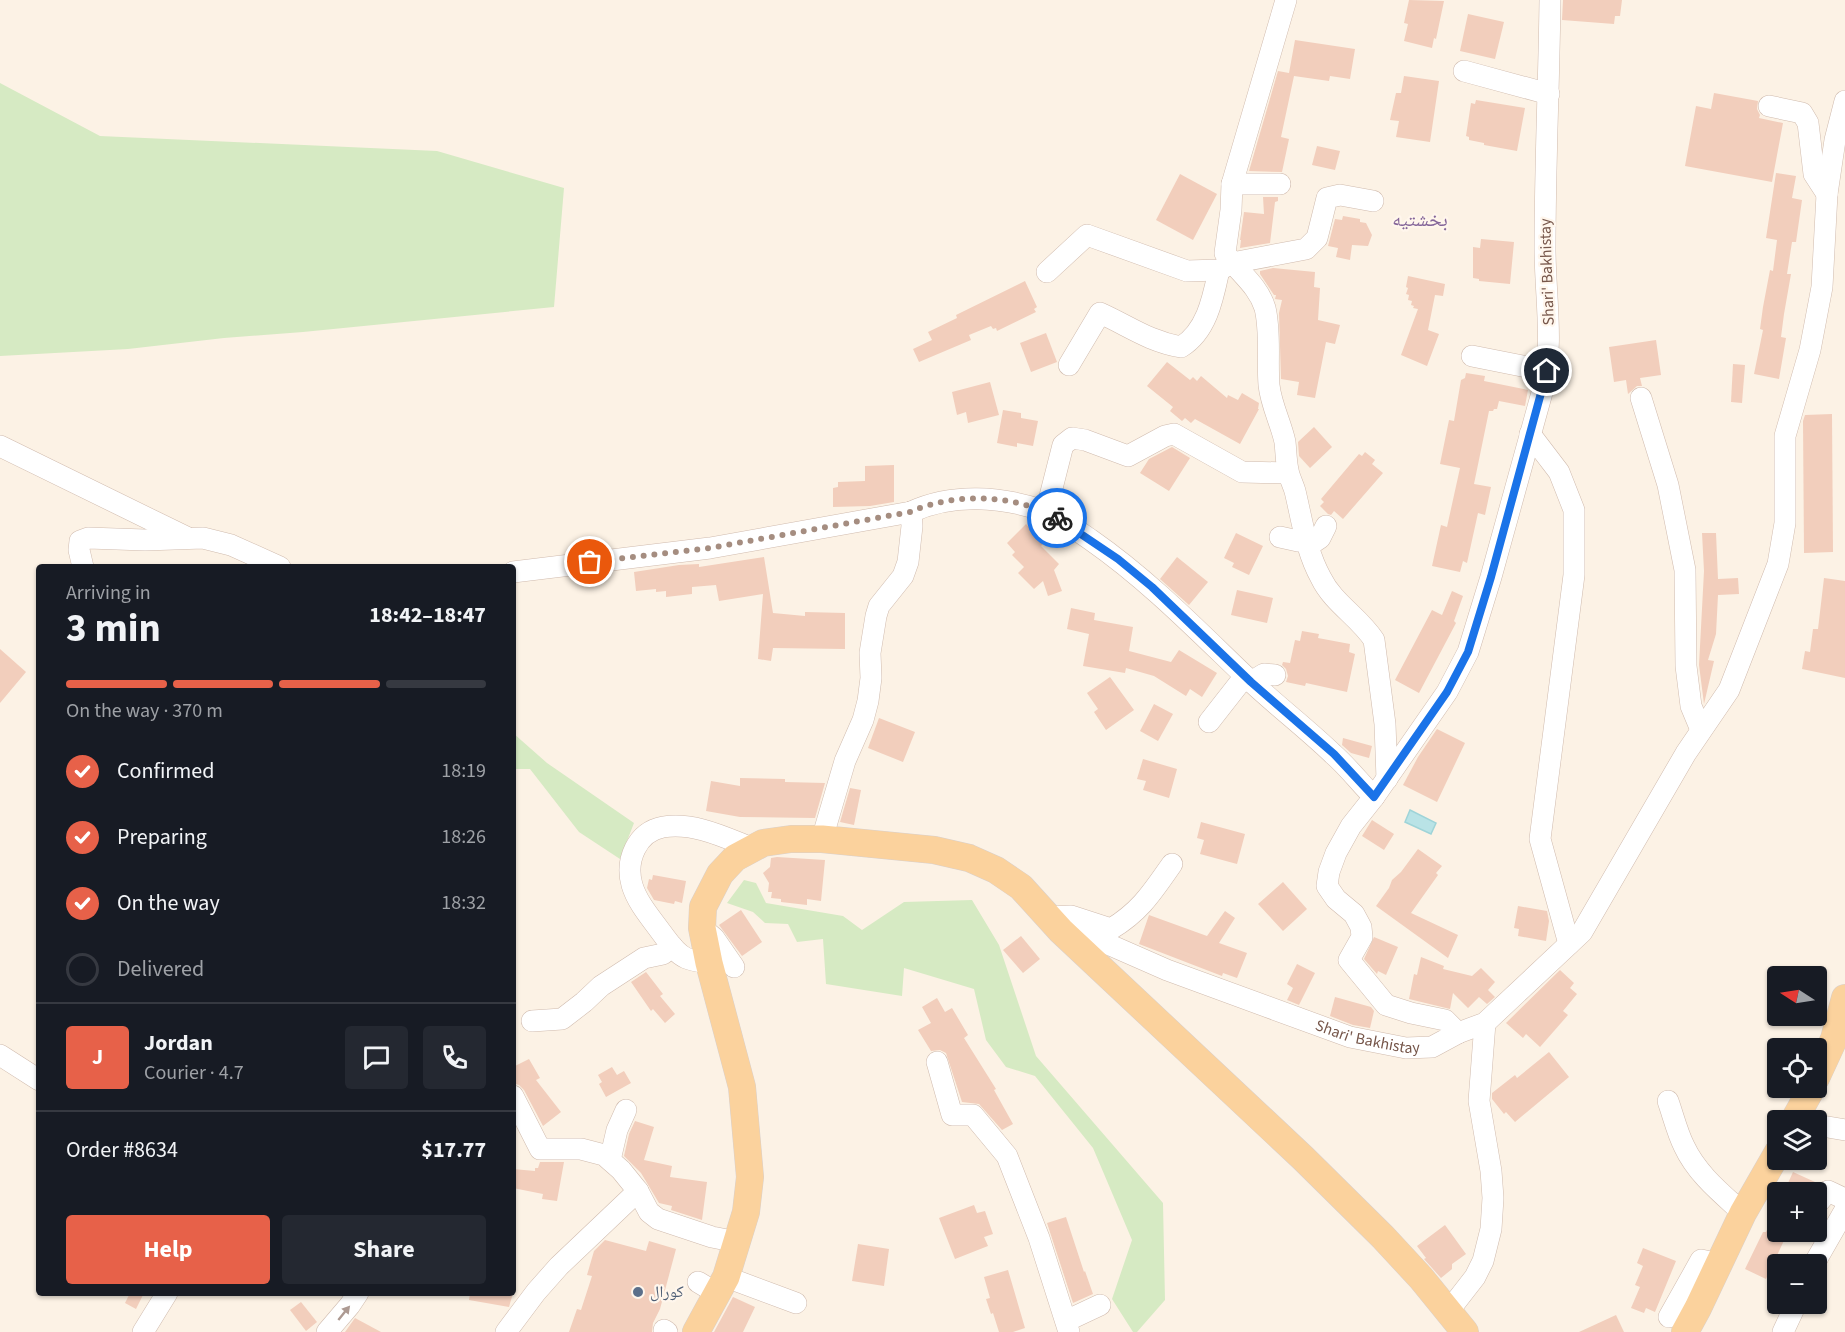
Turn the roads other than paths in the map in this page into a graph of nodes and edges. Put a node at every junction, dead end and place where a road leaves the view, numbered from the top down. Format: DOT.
graph roads {
  1 [pos="1286,0"];
  2 [pos="1550,0"];
  3 [pos="1464,71"];
  4 [pos="1549,94"];
  5 [pos="1845,101"];
  6 [pos="1769,106"];
  7 [pos="1232,184"];
  8 [pos="1280,184"];
  9 [pos="1827,194"];
  10 [pos="1373,201"];
  11 [pos="1226,267"];
  12 [pos="1047,272"];
  13 [pos="1472,356"];
  14 [pos="1069,365"];
  15 [pos="1547,371"];
  16 [pos="1641,398"];
  17 [pos="1530,434"];
  18 [pos="0,446"];
  19 [pos="1288,473"];
  20 [pos="910,512"];
  21 [pos="1046,512"];
  22 [pos="1326,526"];
  23 [pos="1280,537"];
  24 [pos="189,538"];
  25 [pos="1308,544"];
  26 [pos="82,564"];
  27 [pos="273,564"];
  28 [pos="516,572"];
  29 [pos="1275,675"];
  30 [pos="1248,679"];
  31 [pos="1209,722"];
  32 [pos="1701,730"];
  33 [pos="1387,779"];
  34 [pos="1374,797"];
  35 [pos="822,839"];
  36 [pos="752,848"];
  37 [pos="1172,864"];
  38 [pos="1055,924"];
  39 [pos="1569,944"];
  40 [pos="672,946"];
  41 [pos="721,965"];
  42 [pos="1845,998"];
  43 [pos="532,1021"];
  44 [pos="1485,1023"];
  45 [pos="1458,1033"];
  46 [pos="0,1054"];
  47 [pos="1827,1054"];
  48 [pos="937,1062"];
  49 [pos="36,1078"];
  50 [pos="1668,1101"];
  51 [pos="516,1102"];
  52 [pos="626,1110"];
  53 [pos="1827,1127"];
  54 [pos="1845,1130"];
  55 [pos="610,1160"];
  56 [pos="1768,1170"];
  57 [pos="638,1191"];
  58 [pos="1827,1192"];
  59 [pos="1845,1199"];
  60 [pos="1845,1210"];
  61 [pos="1743,1213"];
  62 [pos="737,1242"];
  63 [pos="1820,1254"];
  64 [pos="714,1284"];
  65 [pos="165,1296"];
  66 [pos="356,1296"];
  67 [pos="796,1303"];
  68 [pos="1100,1305"];
  69 [pos="1791,1314"];
  70 [pos="1456,1322"];
  71 [pos="1677,1324"];
  72 [pos="1067,1326"];
  73 [pos="143,1332"];
  74 [pos="327,1332"];
  75 [pos="506,1332"];
  76 [pos="696,1332"];
  77 [pos="1783,1332"];
  1 -- 7 [label="street"];
  2 -- 4 [label="street, Shari' Bakhistay"];
  3 -- 4 [label="street"];
  4 -- 15 [label="street, Shari' Bakhistay"];
  5 -- 9 [label="street"];
  6 -- 9 [label="street"];
  7 -- 8 [label="street"];
  7 -- 11 [label="street"];
  9 -- 32 [label="street"];
  10 -- 11 [label="street"];
  11 -- 12 [label="street"];
  11 -- 14 [label="street"];
  11 -- 19 [label="street"];
  13 -- 15 [label="street"];
  15 -- 17 [label="street, Shari' Bakhistay"];
  16 -- 32 [label="street"];
  17 -- 33 [label="street, Shari' Bakhistay"];
  17 -- 39 [label="street"];
  18 -- 24 [label="street"];
  19 -- 21 [label="street"];
  19 -- 25 [label="street"];
  20 -- 21 [label="street"];
  20 -- 28 [label="street"];
  20 -- 35 [label="street"];
  21 -- 30 [label="street"];
  22 -- 25 [label="street"];
  23 -- 25 [label="street"];
  24 -- 26 [label="street"];
  24 -- 27 [label="street"];
  25 -- 33 [label="street"];
  29 -- 30 [label="street"];
  30 -- 31 [label="street"];
  30 -- 34 [label="street"];
  32 -- 39 [label="street"];
  33 -- 34 [label="street, Shari' Bakhistay"];
  34 -- 45 [label="street, Shari' Bakhistay"];
  35 -- 36 [label="main road"];
  35 -- 38 [label="main road"];
  36 -- 40 [label="street"];
  36 -- 41 [label="main road"];
  37 -- 38 [label="street"];
  38 -- 45 [label="street, Shari' Bakhistay"];
  38 -- 70 [label="main road"];
  39 -- 44 [label="street"];
  40 -- 41 [label="street"];
  40 -- 43 [label="street"];
  41 -- 62 [label="main road"];
  42 -- 47 [label="main road"];
  44 -- 45 [label="street"];
  44 -- 70 [label="street"];
  46 -- 49 [label="street"];
  48 -- 72 [label="street"];
  50 -- 61 [label="street"];
  51 -- 55 [label="street"];
  52 -- 55 [label="street"];
  53 -- 54 [label="street"];
  55 -- 57 [label="street"];
  56 -- 61 [label="main road"];
  57 -- 62 [label="street"];
  57 -- 75 [label="street"];
  58 -- 59 [label="street"];
  60 -- 63 [label="street"];
  61 -- 71 [label="main road"];
  62 -- 64 [label="main road"];
  64 -- 67 [label="street"];
  64 -- 76 [label="main road"];
  65 -- 73 [label="street"];
  74 -- 66 [label="street, one-way"];
  68 -- 72 [label="street"];
  69 -- 77 [label="street"];
}
